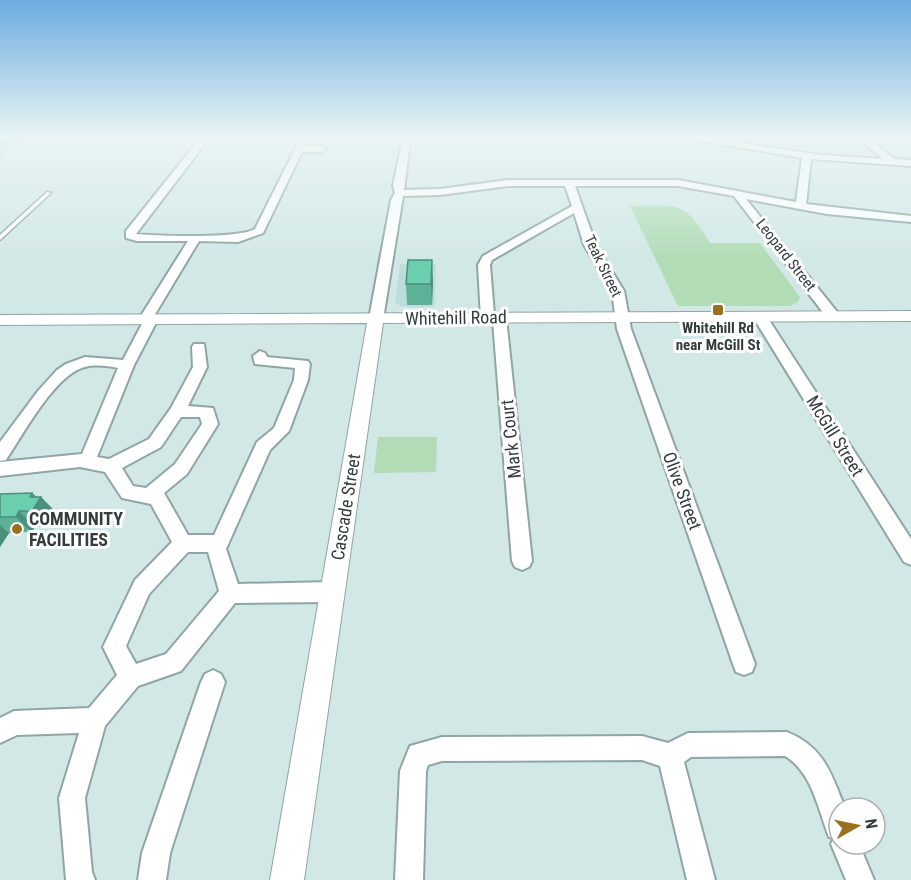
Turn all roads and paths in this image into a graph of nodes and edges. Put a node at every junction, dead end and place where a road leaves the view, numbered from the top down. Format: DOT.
graph roads {
  1 [pos="173,178"];
  2 [pos="285,178"];
  3 [pos="399,178"];
  4 [pos="804,178"];
  5 [pos="569,183"];
  6 [pos="49,193"];
  7 [pos="400,193"];
  8 [pos="738,195"];
  9 [pos="801,206"];
  10 [pos="576,207"];
  11 [pos="911,219"];
  12 [pos="0,238"];
  13 [pos="196,238"];
  14 [pos="833,316"];
  15 [pos="622,317"];
  16 [pos="760,317"];
  17 [pos="910,317"];
  18 [pos="493,318"];
  19 [pos="149,319"];
  20 [pos="376,319"];
  21 [pos="0,320"];
  22 [pos="200,347"];
  23 [pos="260,356"];
  24 [pos="127,364"];
  25 [pos="177,411"];
  26 [pos="0,455"];
  27 [pos="87,461"];
  28 [pos="111,466"];
  29 [pos="0,469"];
  30 [pos="149,496"];
  31 [pos="183,544"];
  32 [pos="217,549"];
  33 [pos="911,556"];
  34 [pos="522,561"];
  35 [pos="333,592"];
  36 [pos="230,594"];
  37 [pos="744,664"];
  38 [pos="131,676"];
  39 [pos="213,682"];
  40 [pos="94,720"];
  41 [pos="0,731"];
  42 [pos="670,756"];
  43 [pos="827,796"];
  44 [pos="851,856"];
  45 [pos="81,880"];
  46 [pos="152,880"];
  47 [pos="287,880"];
  48 [pos="409,880"];
  49 [pos="701,880"];
  50 [pos="860,880"];
  1 -- 13 [label="street"];
  2 -- 13 [label="street"];
  3 -- 7 [label="street, Cascade Street"];
  4 -- 9 [label="street"];
  5 -- 7 [label="street"];
  5 -- 8 [label="street"];
  5 -- 10 [label="street, Teak Street"];
  6 -- 12 [label="lane"];
  7 -- 20 [label="street, Cascade Street"];
  8 -- 9 [label="street"];
  8 -- 14 [label="street, Leopard Street"];
  9 -- 11 [label="street"];
  10 -- 15 [label="street, Teak Street"];
  10 -- 18 [label="street, Mark Court"];
  13 -- 19 [label="street"];
  14 -- 16 [label="street, Whitehill Road"];
  14 -- 17 [label="street, Whitehill Road"];
  15 -- 16 [label="street, Whitehill Road"];
  15 -- 18 [label="street, Whitehill Road"];
  15 -- 37 [label="street, Olive Street"];
  16 -- 33 [label="street, McGill Street"];
  18 -- 20 [label="street, Whitehill Road"];
  18 -- 34 [label="street, Mark Court"];
  19 -- 20 [label="street, Whitehill Road"];
  19 -- 21 [label="street, Whitehill Road"];
  19 -- 24 [label="street"];
  20 -- 35 [label="street, Cascade Street"];
  22 -- 25 [label="street"];
  23 -- 32 [label="street"];
  24 -- 26 [label="street"];
  24 -- 27 [label="street"];
  25 -- 28 [label="street"];
  25 -- 30 [label="street"];
  27 -- 28 [label="street"];
  27 -- 29 [label="street"];
  28 -- 30 [label="street"];
  30 -- 31 [label="street"];
  31 -- 32 [label="street"];
  31 -- 38 [label="street"];
  32 -- 36 [label="street"];
  35 -- 36 [label="street"];
  35 -- 47 [label="street, Cascade Street"];
  36 -- 38 [label="street"];
  38 -- 40 [label="street"];
  39 -- 46 [label="street"];
  40 -- 41 [label="street"];
  40 -- 45 [label="street"];
  42 -- 43 [label="street"];
  42 -- 48 [label="street"];
  42 -- 49 [label="street"];
  44 -- 50 [label="street"];
}
